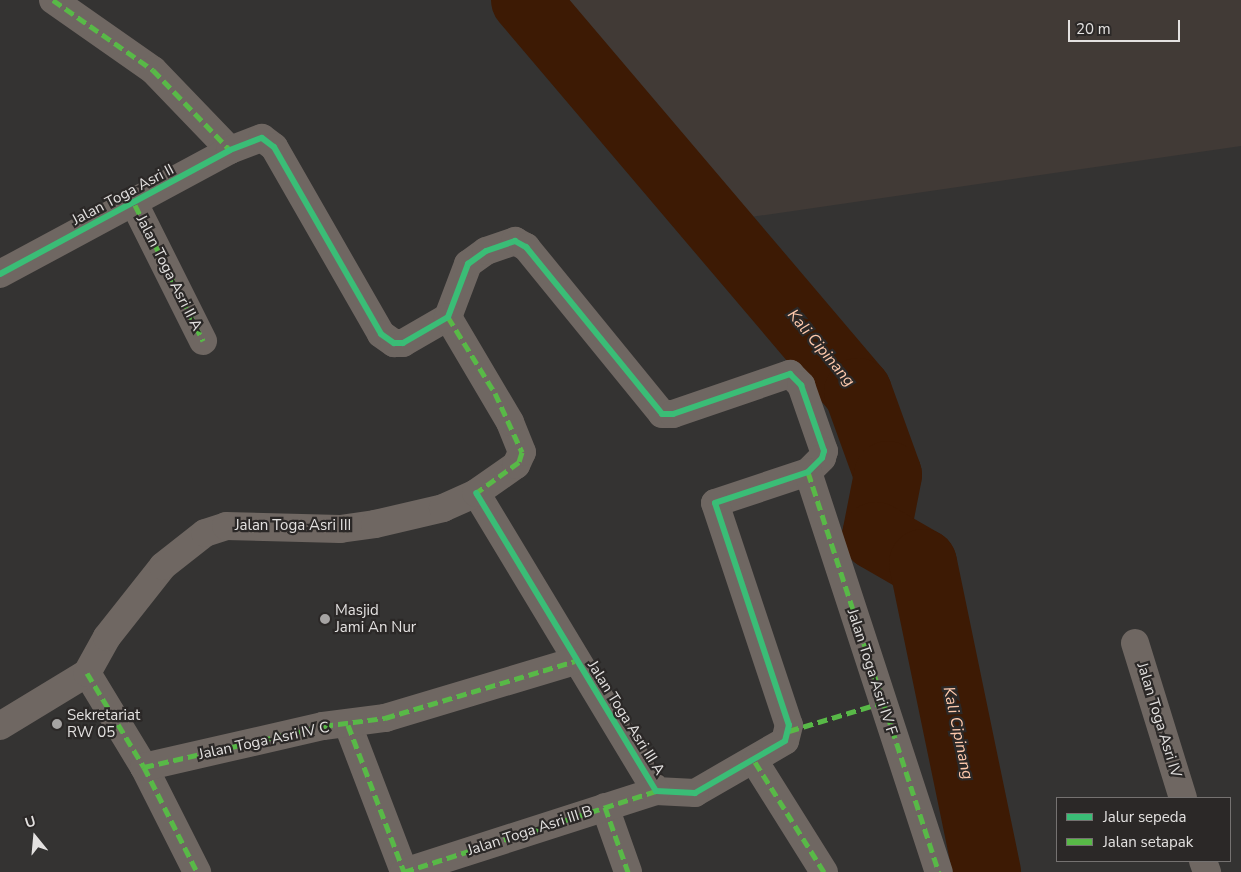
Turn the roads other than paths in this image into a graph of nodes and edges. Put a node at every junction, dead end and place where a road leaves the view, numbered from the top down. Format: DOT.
graph roads {
  1 [pos="53,0"];
  2 [pos="230,150"];
  3 [pos="135,205"];
  4 [pos="0,274"];
  5 [pos="448,317"];
  6 [pos="203,341"];
  7 [pos="808,472"];
  8 [pos="476,493"];
  9 [pos="1135,643"];
  10 [pos="575,661"];
  11 [pos="87,673"];
  12 [pos="348,724"];
  13 [pos="0,726"];
  14 [pos="755,762"];
  15 [pos="144,767"];
  16 [pos="656,791"];
  17 [pos="1183,797"];
  18 [pos="605,807"];
  19 [pos="197,872"];
  20 [pos="404,872"];
  21 [pos="628,872"];
  22 [pos="824,872"];
  23 [pos="939,872"];
  1 -- 2 [label="street"];
  2 -- 3 [label="street, Jalan Toga Asri II"];
  2 -- 5 [label="street, Jalan Toga Asri II"];
  3 -- 4 [label="street, Jalan Toga Asri II"];
  3 -- 6 [label="street, Jalan Toga Asri II A"];
  5 -- 7 [label="street"];
  5 -- 8 [label="street, Jalan Toga Asri III"];
  7 -- 14 [label="street, Jalan Toga Asri III A"];
  7 -- 23 [label="street, Jalan Toga Asri IV F"];
  8 -- 10 [label="street, Jalan Toga Asri III A"];
  8 -- 11 [label="street, Jalan Toga Asri III"];
  9 -- 17 [label="street, Jalan Toga Asri IV"];
  10 -- 12 [label="street"];
  10 -- 16 [label="street, Jalan Toga Asri III A"];
  11 -- 13 [label="street, Jalan Toga Asri III"];
  11 -- 15 [label="street"];
  12 -- 15 [label="street, Jalan Toga Asri IV C"];
  12 -- 20 [label="street, Jalan Toga Asri IV C"];
  14 -- 16 [label="street, Jalan Toga Asri III A"];
  14 -- 22 [label="street"];
  15 -- 19 [label="street"];
  16 -- 18 [label="street, Jalan Toga Asri III B"];
  18 -- 20 [label="street, Jalan Toga Asri III B"];
  18 -- 21 [label="street"];
}
